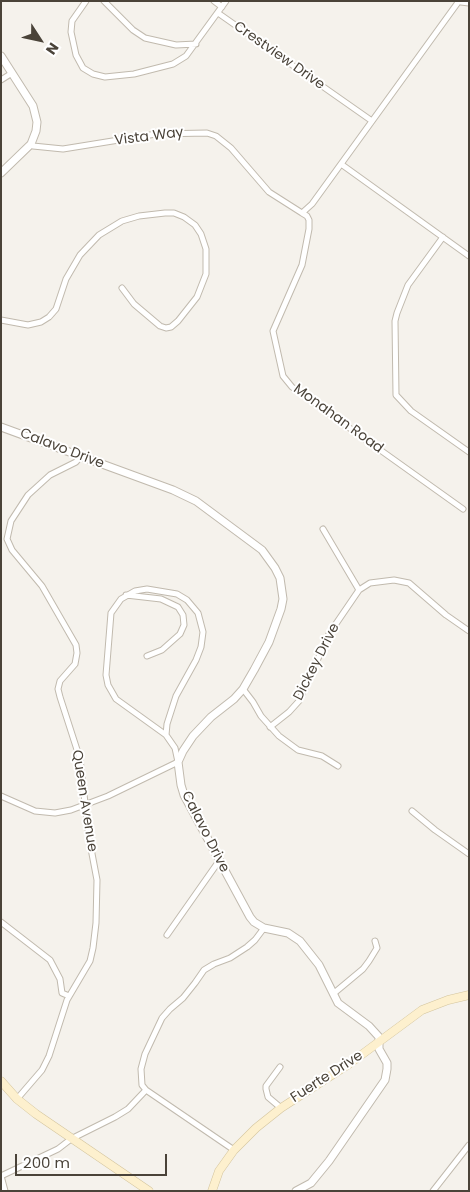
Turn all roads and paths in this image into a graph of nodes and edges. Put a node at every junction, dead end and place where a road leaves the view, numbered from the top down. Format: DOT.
graph roads {
  1 [pos="86,1"];
  2 [pos="104,1"];
  3 [pos="214,1"];
  4 [pos="226,1"];
  5 [pos="460,1"];
  6 [pos="469,2"];
  7 [pos="222,7"];
  8 [pos="218,13"];
  9 [pos="196,44"];
  10 [pos="1,56"];
  11 [pos="12,73"];
  12 [pos="1,80"];
  13 [pos="372,121"];
  14 [pos="31,144"];
  15 [pos="341,164"];
  16 [pos="1,174"];
  17 [pos="302,213"];
  18 [pos="443,237"];
  19 [pos="469,256"];
  20 [pos="122,288"];
  21 [pos="1,320"];
  22 [pos="1,427"];
  23 [pos="469,452"];
  24 [pos="81,456"];
  25 [pos="463,510"];
  26 [pos="323,529"];
  27 [pos="359,590"];
  28 [pos="126,595"];
  29 [pos="469,630"];
  30 [pos="148,656"];
  31 [pos="243,689"];
  32 [pos="270,727"];
  33 [pos="166,735"];
  34 [pos="178,762"];
  35 [pos="338,766"];
  36 [pos="1,796"];
  37 [pos="86,805"];
  38 [pos="412,811"];
  39 [pos="469,854"];
  40 [pos="219,861"];
  41 [pos="1,922"];
  42 [pos="264,928"];
  43 [pos="167,935"];
  44 [pos="375,941"];
  45 [pos="333,994"];
  46 [pos="469,994"];
  47 [pos="69,996"];
  48 [pos="379,1042"];
  49 [pos="280,1067"];
  50 [pos="1,1081"];
  51 [pos="146,1090"];
  52 [pos="17,1098"];
  53 [pos="281,1108"];
  54 [pos="71,1139"];
  55 [pos="469,1145"];
  56 [pos="234,1150"];
  57 [pos="1,1176"];
  58 [pos="5,1191"];
  59 [pos="149,1191"];
  60 [pos="212,1191"];
  61 [pos="296,1191"];
  62 [pos="433,1191"];
  1 -- 9 [label="street"];
  2 -- 9 [label="street"];
  3 -- 7 [label="street"];
  4 -- 7 [label="street"];
  5 -- 6 [label="street"];
  5 -- 13 [label="street"];
  7 -- 8 [label="street"];
  8 -- 9 [label="street"];
  8 -- 13 [label="street, Crestview Drive"];
  10 -- 11 [label="street"];
  11 -- 12 [label="street"];
  11 -- 14 [label="street"];
  13 -- 15 [label="street"];
  14 -- 16 [label="street"];
  14 -- 17 [label="street, Vista Way"];
  15 -- 17 [label="street"];
  15 -- 18 [label="street"];
  17 -- 25 [label="street, Monahan Road"];
  18 -- 19 [label="street"];
  18 -- 23 [label="street"];
  20 -- 21 [label="street"];
  22 -- 24 [label="street, Calavo Drive"];
  24 -- 31 [label="street, Calavo Drive"];
  24 -- 37 [label="street, Queen Avenue"];
  26 -- 27 [label="street"];
  27 -- 29 [label="street"];
  27 -- 32 [label="street, Dickey Drive"];
  28 -- 30 [label="street"];
  28 -- 33 [label="street"];
  28 -- 33 [label="street"];
  31 -- 32 [label="street"];
  31 -- 34 [label="street, Calavo Drive"];
  32 -- 35 [label="street"];
  33 -- 34 [label="street"];
  34 -- 37 [label="street"];
  34 -- 40 [label="street, Calavo Drive"];
  36 -- 37 [label="street"];
  37 -- 47 [label="street, Queen Avenue"];
  38 -- 39 [label="street"];
  40 -- 42 [label="street, Calavo Drive"];
  40 -- 43 [label="street"];
  41 -- 47 [label="street"];
  42 -- 45 [label="street"];
  42 -- 51 [label="street"];
  44 -- 45 [label="street"];
  45 -- 48 [label="street"];
  46 -- 48 [label="main road, Fuerte Drive"];
  47 -- 52 [label="street, Queen Avenue"];
  48 -- 53 [label="main road, Fuerte Drive"];
  48 -- 61 [label="street"];
  49 -- 53 [label="street"];
  50 -- 52 [label="main road"];
  51 -- 54 [label="street"];
  51 -- 56 [label="street"];
  52 -- 54 [label="main road"];
  53 -- 56 [label="main road, Fuerte Drive"];
  54 -- 57 [label="street"];
  54 -- 59 [label="main road"];
  55 -- 62 [label="street"];
  56 -- 60 [label="main road, Fuerte Drive"];
  57 -- 58 [label="street"];
}
